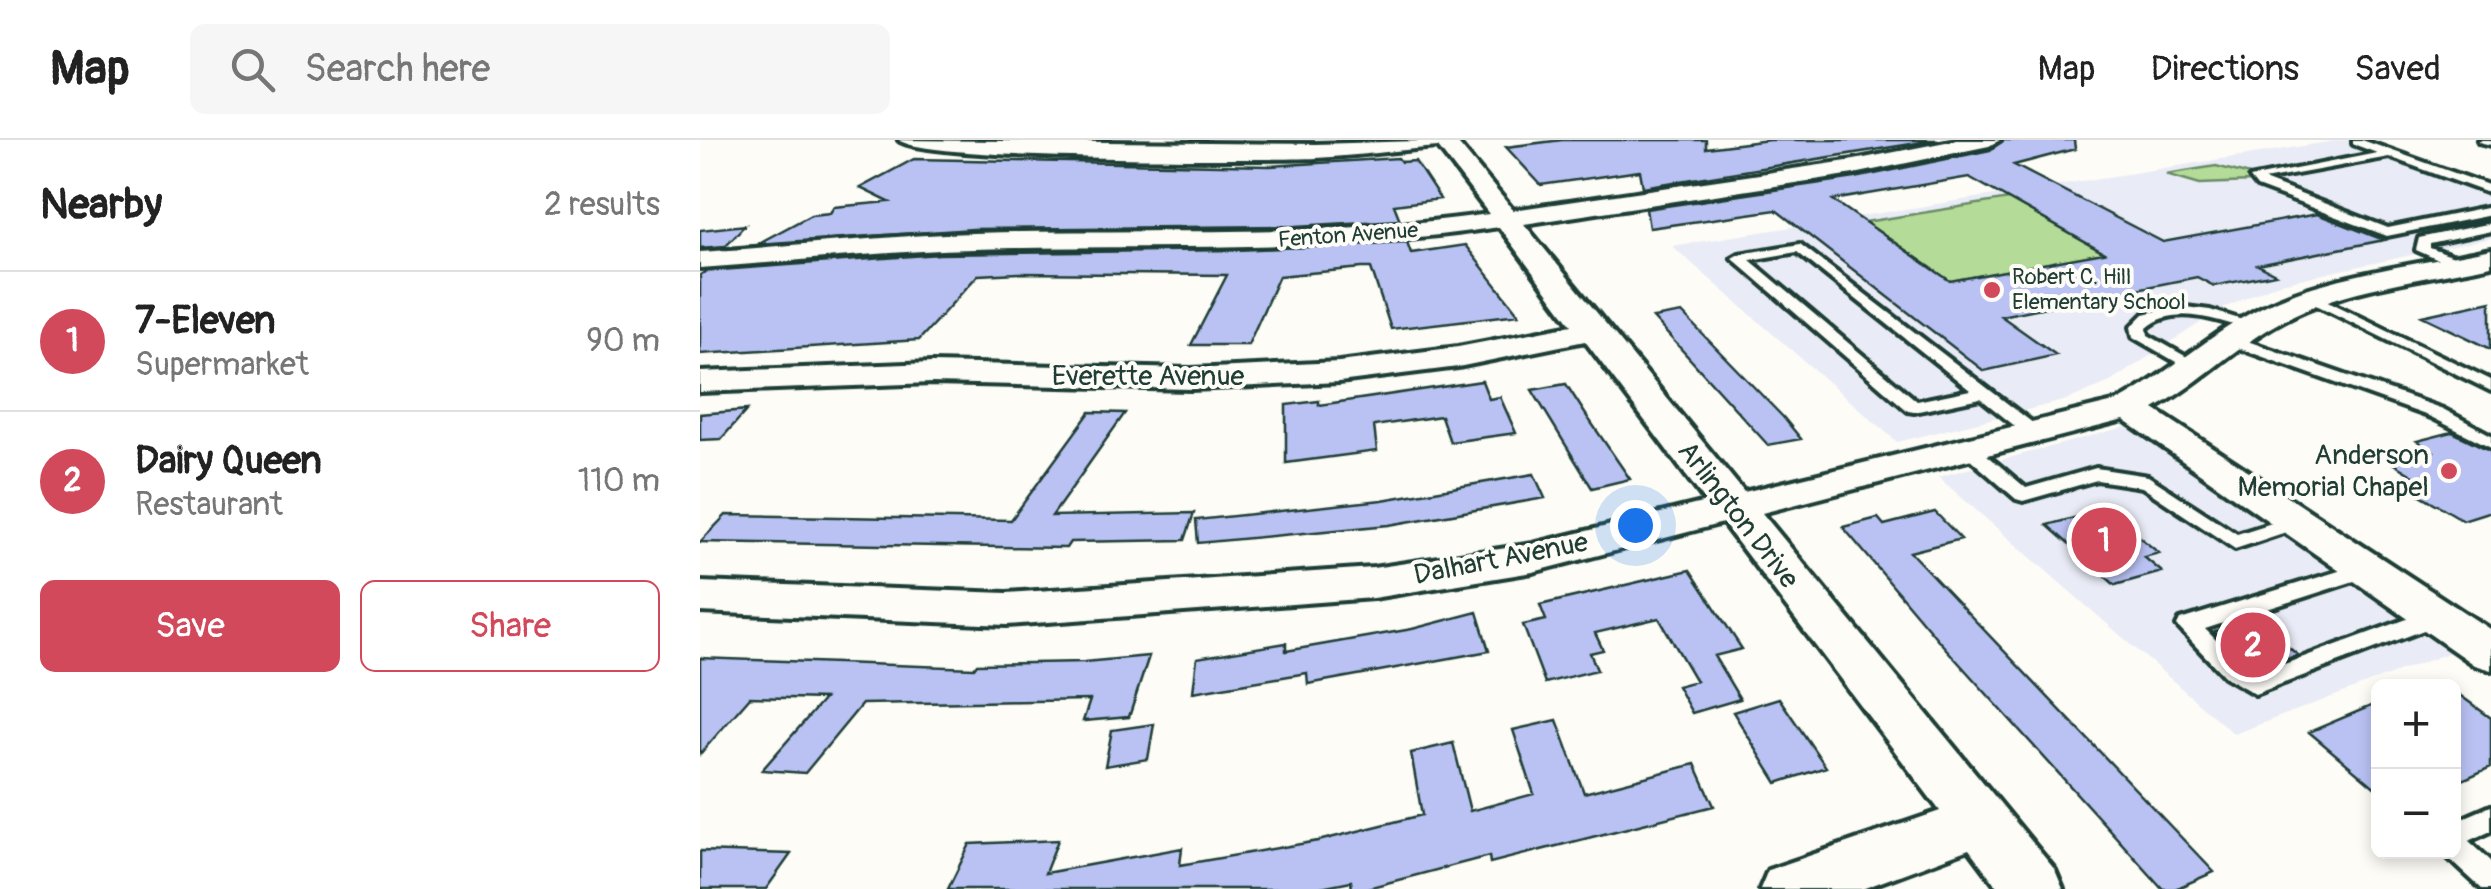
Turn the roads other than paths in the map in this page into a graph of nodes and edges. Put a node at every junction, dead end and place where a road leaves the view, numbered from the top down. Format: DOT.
graph roads {
  1 [pos="910,140"];
  2 [pos="1443,140"];
  3 [pos="1989,140"];
  4 [pos="2483,140"];
  5 [pos="2357,142"];
  6 [pos="2491,142"];
  7 [pos="2390,154"];
  8 [pos="2491,190"];
  9 [pos="2491,211"];
  10 [pos="1507,218"];
  11 [pos="2491,227"];
  12 [pos="700,260"];
  13 [pos="2475,260"];
  14 [pos="2312,297"];
  15 [pos="1592,330"];
  16 [pos="2244,334"];
  17 [pos="2196,368"];
  18 [pos="700,382"];
  19 [pos="2491,386"];
  20 [pos="1982,393"];
  21 [pos="2130,408"];
  22 [pos="2032,431"];
  23 [pos="2491,442"];
  24 [pos="1967,448"];
  25 [pos="1731,506"];
  26 [pos="2296,521"];
  27 [pos="2368,569"];
  28 [pos="700,597"];
  29 [pos="2438,616"];
  30 [pos="2491,653"];
  31 [pos="2491,818"];
  32 [pos="1980,821"];
  33 [pos="2461,832"];
  34 [pos="2461,852"];
  35 [pos="2491,879"];
  36 [pos="1789,889"];
  37 [pos="2034,889"];
  1 -- 2 [label="street"];
  2 -- 10 [label="street, Arlington Drive"];
  3 -- 10 [label="street, Fenton Avenue"];
  4 -- 6 [label="lane"];
  5 -- 7 [label="lane"];
  7 -- 8 [label="lane"];
  7 -- 9 [label="lane"];
  10 -- 12 [label="street, Fenton Avenue"];
  10 -- 15 [label="street, Arlington Drive"];
  11 -- 13 [label="lane"];
  13 -- 14 [label="street, Dalhart Avenue"];
  14 -- 16 [label="street, Dalhart Avenue"];
  14 -- 19 [label="lane"];
  15 -- 18 [label="street, Everette Avenue"];
  15 -- 25 [label="street, Arlington Drive"];
  16 -- 17 [label="street, Dalhart Avenue"];
  16 -- 17 [label="lane"];
  16 -- 23 [label="lane"];
  17 -- 21 [label="street, Dalhart Avenue"];
  20 -- 20 [label="lane"];
  20 -- 22 [label="lane"];
  21 -- 22 [label="street, Dalhart Avenue"];
  21 -- 26 [label="street"];
  22 -- 24 [label="street, Dalhart Avenue"];
  24 -- 25 [label="street, Dalhart Avenue"];
  24 -- 26 [label="lane"];
  25 -- 28 [label="street, Dalhart Avenue"];
  25 -- 32 [label="street, Arlington Drive"];
  26 -- 27 [label="street"];
  27 -- 29 [label="street"];
  27 -- 29 [label="lane"];
  29 -- 30 [label="street"];
  31 -- 33 [label="lane"];
  32 -- 36 [label="street"];
  32 -- 37 [label="street, Arlington Drive"];
  34 -- 35 [label="lane"];
}
